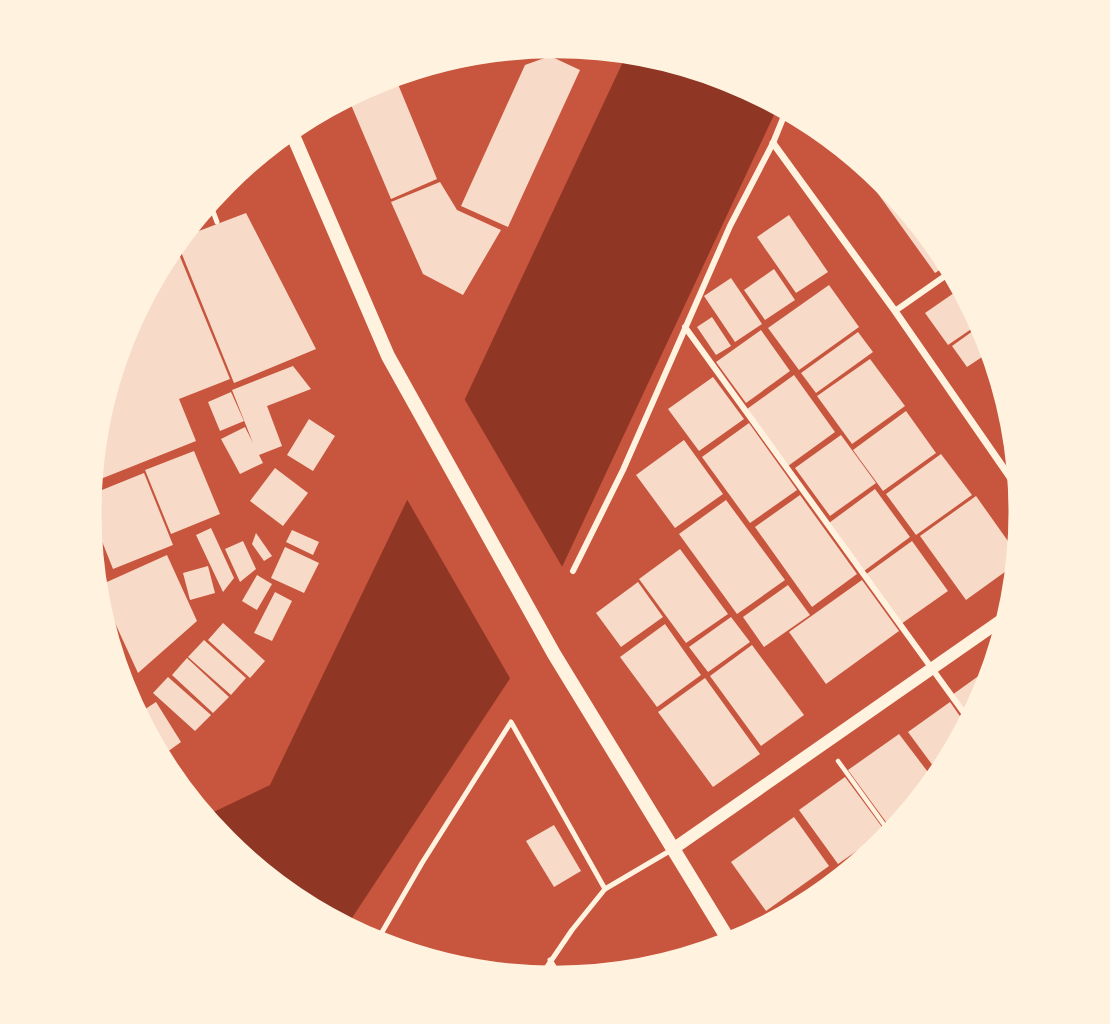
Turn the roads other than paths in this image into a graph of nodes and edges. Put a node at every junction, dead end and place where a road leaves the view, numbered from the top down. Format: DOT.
graph roads {
  1 [pos="784,116"];
  2 [pos="293,136"];
  3 [pos="773,143"];
  4 [pos="212,209"];
  5 [pos="217,222"];
  6 [pos="947,276"];
  7 [pos="895,311"];
  8 [pos="685,327"];
  9 [pos="1012,480"];
  10 [pos="573,571"];
  11 [pos="999,622"];
  12 [pos="933,669"];
  13 [pos="966,715"];
  14 [pos="673,849"];
  15 [pos="605,889"];
  16 [pos="380,935"];
  17 [pos="726,936"];
  18 [pos="550,960"];
  19 [pos="544,970"];
  20 [pos="556,970"];
  1 -- 3 [label="street"];
  2 -- 14 [label="main road"];
  3 -- 7 [label="street"];
  3 -- 8 [label="street"];
  4 -- 5 [label="lane"];
  6 -- 7 [label="street"];
  7 -- 9 [label="street"];
  8 -- 10 [label="street"];
  8 -- 12 [label="street"];
  11 -- 12 [label="street"];
  12 -- 13 [label="street"];
  12 -- 14 [label="street"];
  14 -- 15 [label="lane"];
  14 -- 17 [label="main road"];
  15 -- 16 [label="lane"];
  15 -- 18 [label="lane"];
  18 -- 19 [label="lane"];
  18 -- 20 [label="lane"];
}
